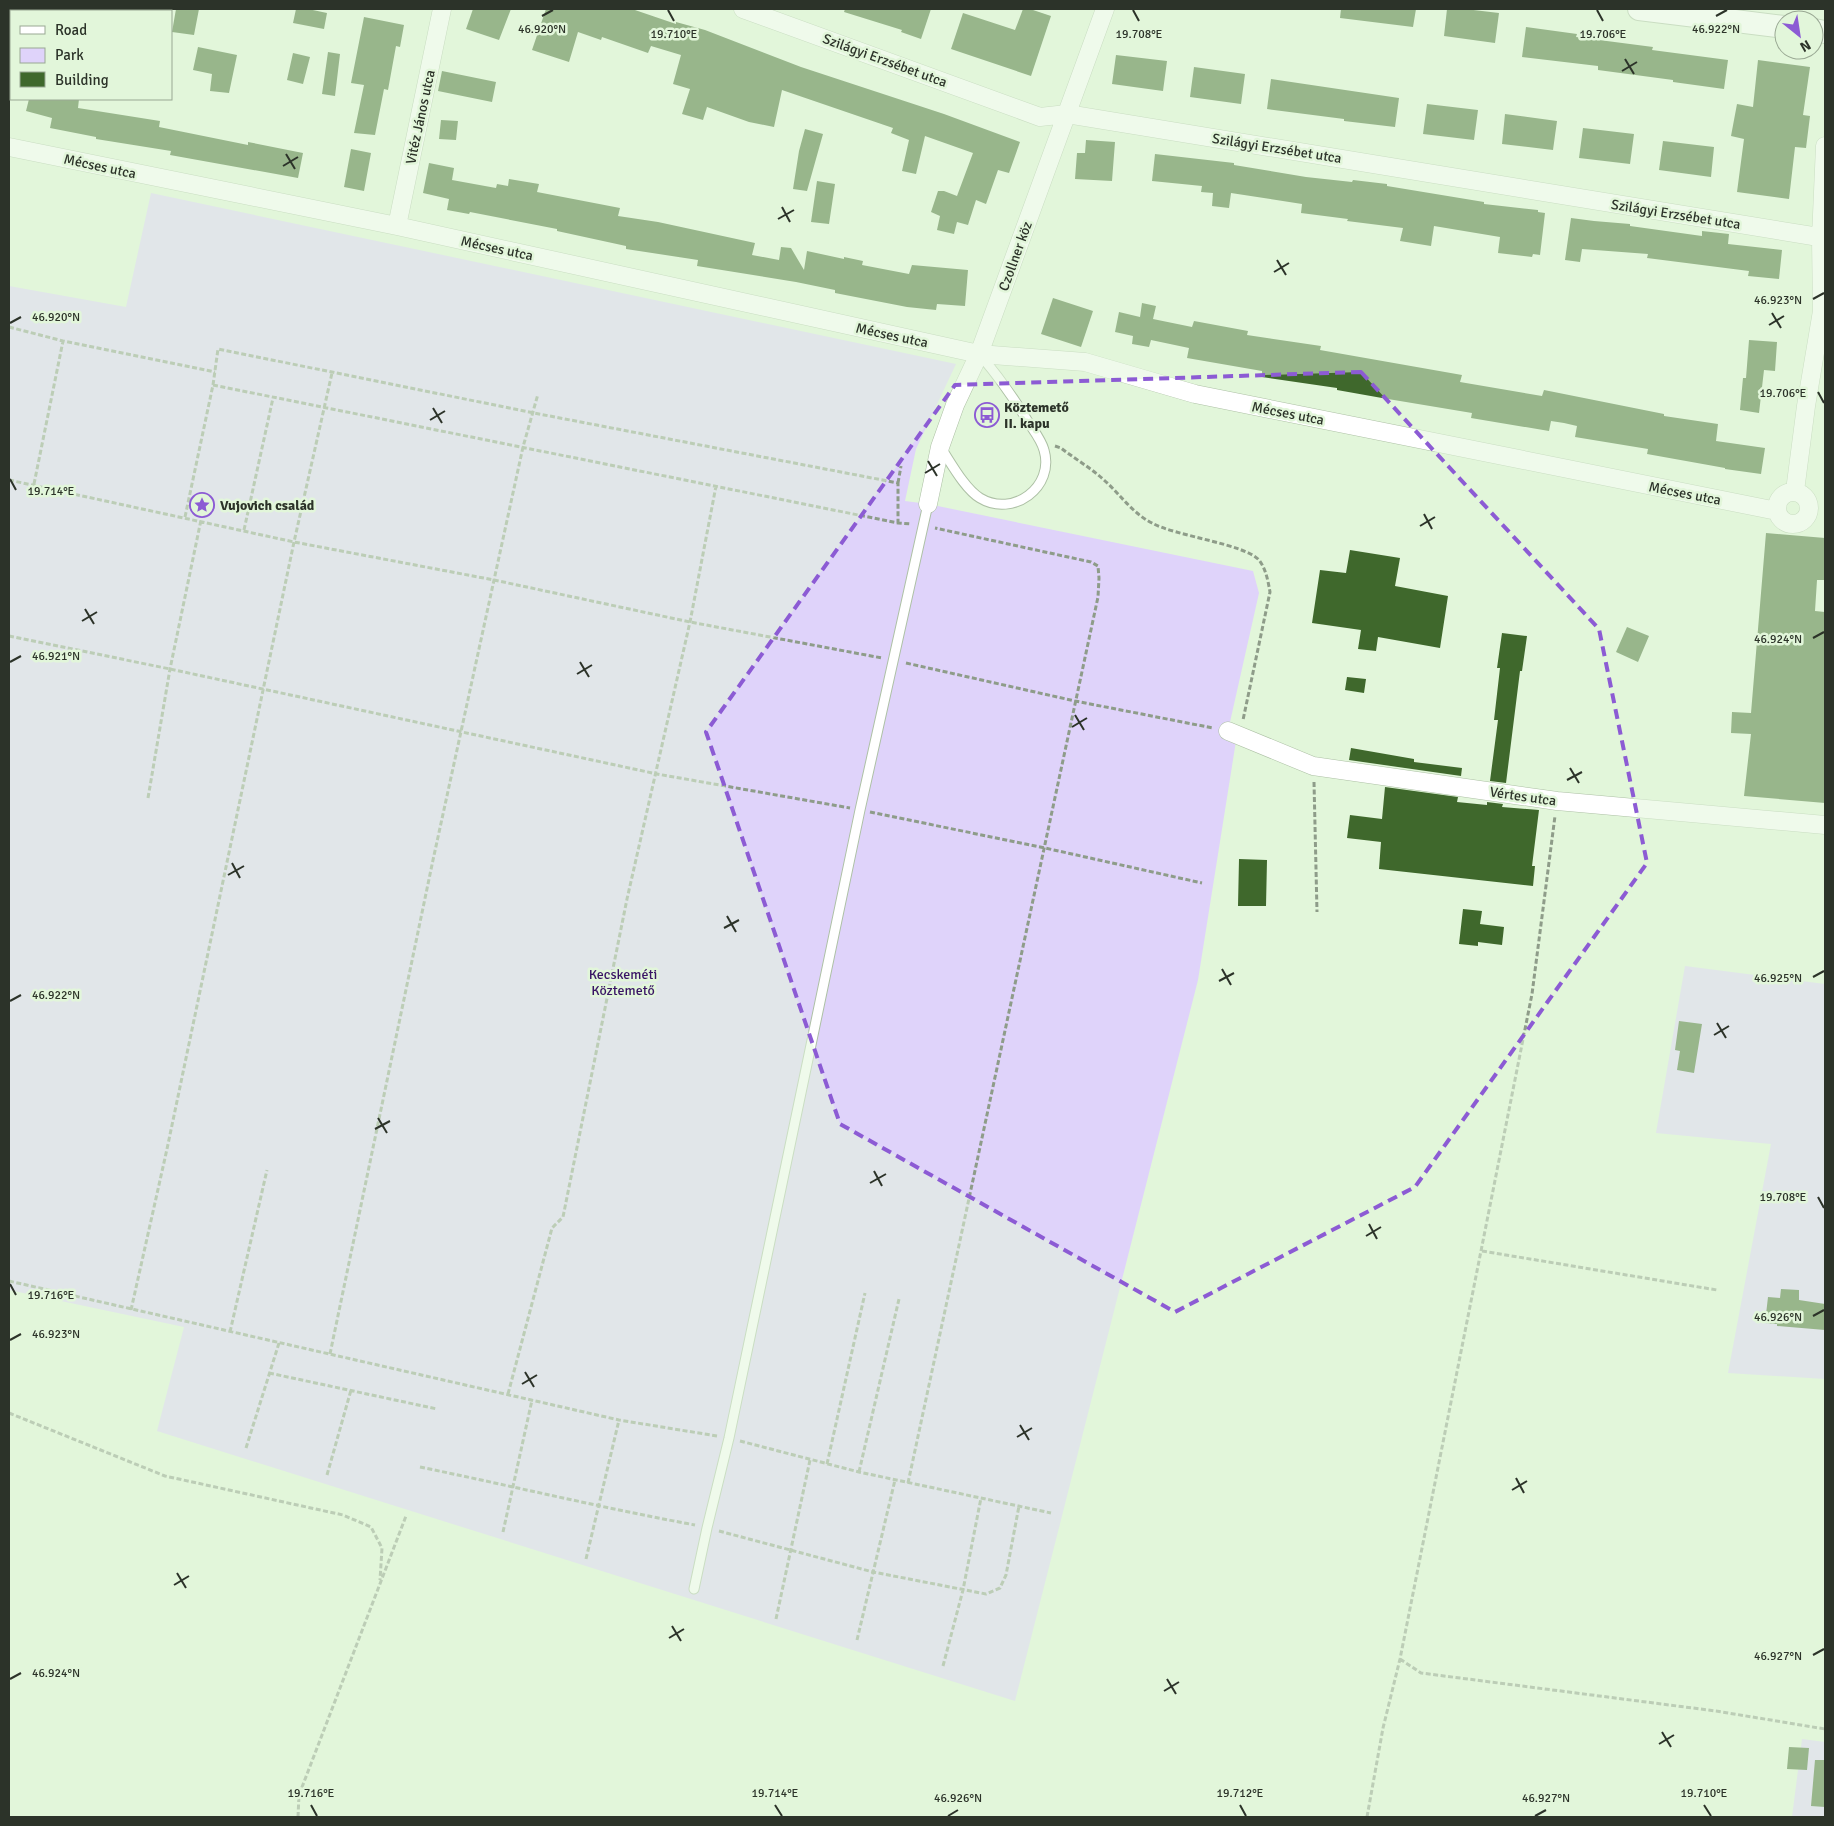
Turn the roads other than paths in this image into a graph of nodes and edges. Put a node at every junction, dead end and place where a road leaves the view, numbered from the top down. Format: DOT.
graph roads {
  1 [pos="442,9"];
  2 [pos="743,9"];
  3 [pos="1105,9"];
  4 [pos="1639,9"];
  5 [pos="1774,26"];
  6 [pos="1067,114"];
  7 [pos="1825,146"];
  8 [pos="9,147"];
  9 [pos="398,226"];
  10 [pos="1823,238"];
  11 [pos="979,354"];
  12 [pos="940,447"];
  13 [pos="1795,491"];
  14 [pos="928,504"];
  15 [pos="1777,511"];
  16 [pos="1228,731"];
  17 [pos="1825,824"];
  18 [pos="694,1589"];
  1 -- 9 [label="street, Vitéz János utca"];
  2 -- 6 [label="street, Szilágyi Erzsébet utca"];
  3 -- 6 [label="street, Czollner köz"];
  4 -- 5 [label="street"];
  6 -- 10 [label="street, Szilágyi Erzsébet utca"];
  6 -- 11 [label="street, Czollner köz"];
  7 -- 10 [label="street"];
  8 -- 9 [label="street, Mécses utca"];
  9 -- 11 [label="street, Mécses utca"];
  10 -- 13 [label="street"];
  11 -- 12 [label="street, Czollner köz"];
  11 -- 12 [label="lane"];
  11 -- 15 [label="street, Mécses utca"];
  12 -- 14 [label="street, Czollner köz"];
  13 -- 15 [label="street"];
  13 -- 15 [label="street, Mécses utca"];
  14 -- 18 [label="lane"];
  16 -- 17 [label="street, Vértes utca"];
}
